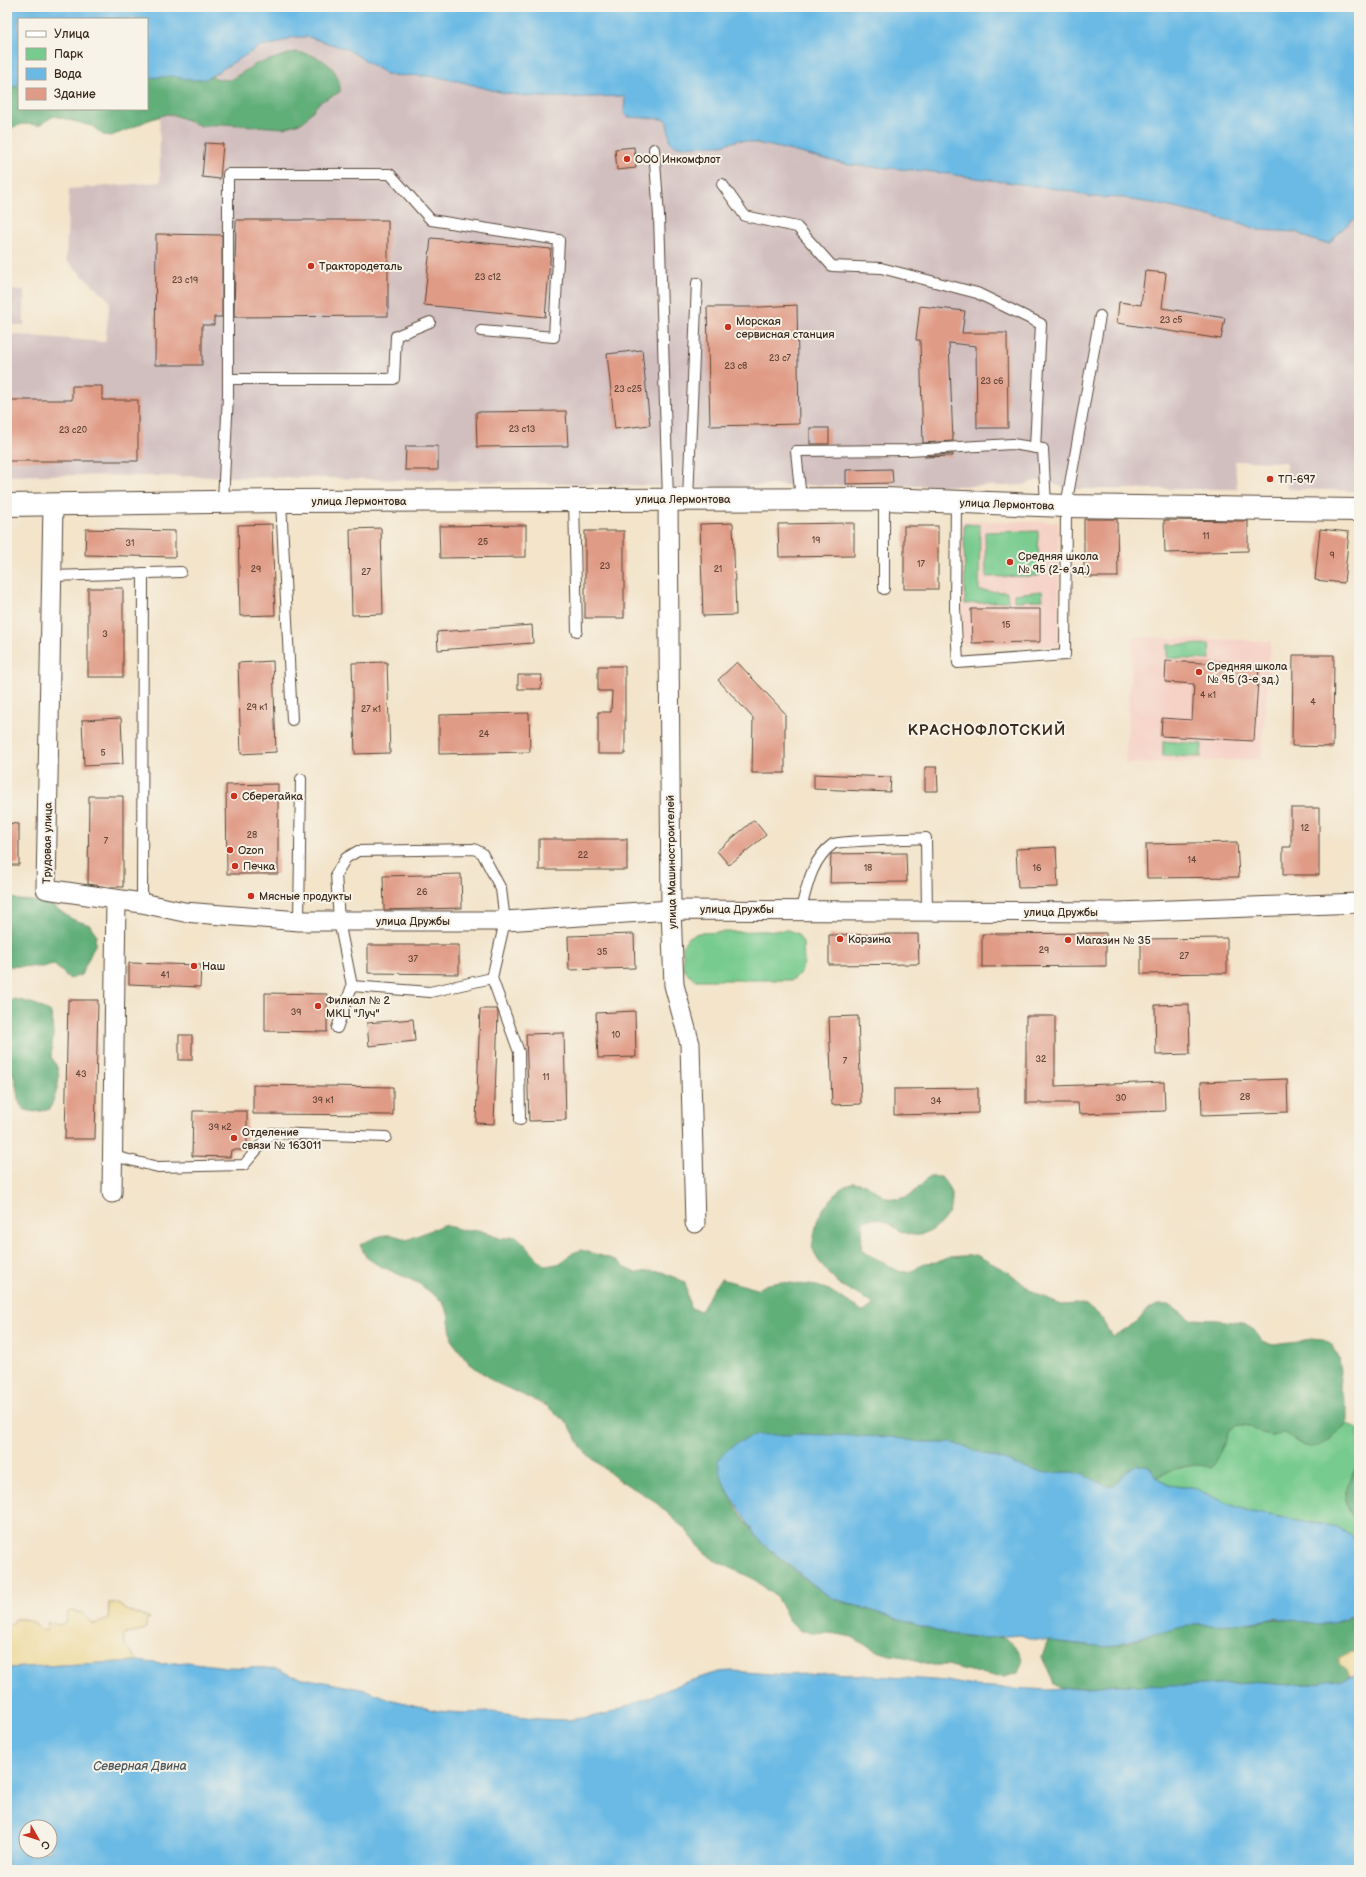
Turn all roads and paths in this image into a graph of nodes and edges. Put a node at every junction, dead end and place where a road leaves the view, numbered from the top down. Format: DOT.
graph roads {
  1 [pos="654,149"];
  2 [pos="722,184"];
  3 [pos="697,283"];
  4 [pos="1100,316"];
  5 [pos="430,322"];
  6 [pos="482,331"];
  7 [pos="228,379"];
  8 [pos="1035,448"];
  9 [pos="678,499"];
  10 [pos="801,499"];
  11 [pos="574,500"];
  12 [pos="884,500"];
  13 [pos="281,501"];
  14 [pos="223,502"];
  15 [pos="956,502"];
  16 [pos="54,504"];
  17 [pos="7,505"];
  18 [pos="1056,505"];
  19 [pos="1359,510"];
  20 [pos="181,572"];
  21 [pos="142,573"];
  22 [pos="52,576"];
  23 [pos="884,589"];
  24 [pos="577,631"];
  25 [pos="292,720"];
  26 [pos="301,779"];
  27 [pos="116,900"];
  28 [pos="1359,903"];
  29 [pos="142,904"];
  30 [pos="801,909"];
  31 [pos="671,910"];
  32 [pos="928,912"];
  33 [pos="505,920"];
  34 [pos="299,921"];
  35 [pos="339,921"];
  36 [pos="492,978"];
  37 [pos="352,986"];
  38 [pos="337,1028"];
  39 [pos="520,1120"];
  40 [pos="386,1137"];
  41 [pos="113,1156"];
  42 [pos="112,1193"];
  43 [pos="695,1223"];
  1 -- 9 [label="lane"];
  2 -- 8 [label="lane"];
  3 -- 9 [label="lane"];
  4 -- 18 [label="lane"];
  5 -- 7 [label="lane"];
  6 -- 7 [label="lane"];
  7 -- 14 [label="lane"];
  8 -- 10 [label="lane"];
  8 -- 18 [label="lane"];
  9 -- 10 [label="street, улица Лермонтова"];
  9 -- 11 [label="street, улица Лермонтова"];
  9 -- 31 [label="street, улица Машиностроителей"];
  10 -- 12 [label="street, улица Лермонтова"];
  11 -- 13 [label="street, улица Лермонтова"];
  11 -- 24 [label="lane"];
  12 -- 15 [label="street, улица Лермонтова"];
  12 -- 23 [label="lane"];
  13 -- 14 [label="street, улица Лермонтова"];
  13 -- 25 [label="lane"];
  14 -- 16 [label="street, улица Лермонтова"];
  15 -- 18 [label="street, улица Лермонтова"];
  15 -- 18 [label="lane"];
  16 -- 17 [label="street, улица Лермонтова"];
  16 -- 22 [label="street, Трудовая улица"];
  18 -- 19 [label="street, улица Лермонтова"];
  20 -- 21 [label="lane"];
  21 -- 22 [label="lane"];
  21 -- 29 [label="lane"];
  22 -- 27 [label="street, Трудовая улица"];
  26 -- 34 [label="lane"];
  27 -- 29 [label="street, улица Дружбы"];
  27 -- 41 [label="street"];
  28 -- 32 [label="street, улица Дружбы"];
  29 -- 34 [label="street, улица Дружбы"];
  30 -- 31 [label="street, улица Дружбы"];
  30 -- 32 [label="street, улица Дружбы"];
  30 -- 32 [label="lane"];
  31 -- 33 [label="street, улица Дружбы"];
  31 -- 43 [label="street, улица Машиностроителей"];
  33 -- 35 [label="street, улица Дружбы"];
  33 -- 35 [label="lane"];
  33 -- 36 [label="lane"];
  34 -- 35 [label="street, улица Дружбы"];
  35 -- 37 [label="lane"];
  36 -- 37 [label="lane"];
  36 -- 39 [label="lane"];
  37 -- 38 [label="lane"];
  40 -- 41 [label="lane"];
  41 -- 42 [label="street"];
}
